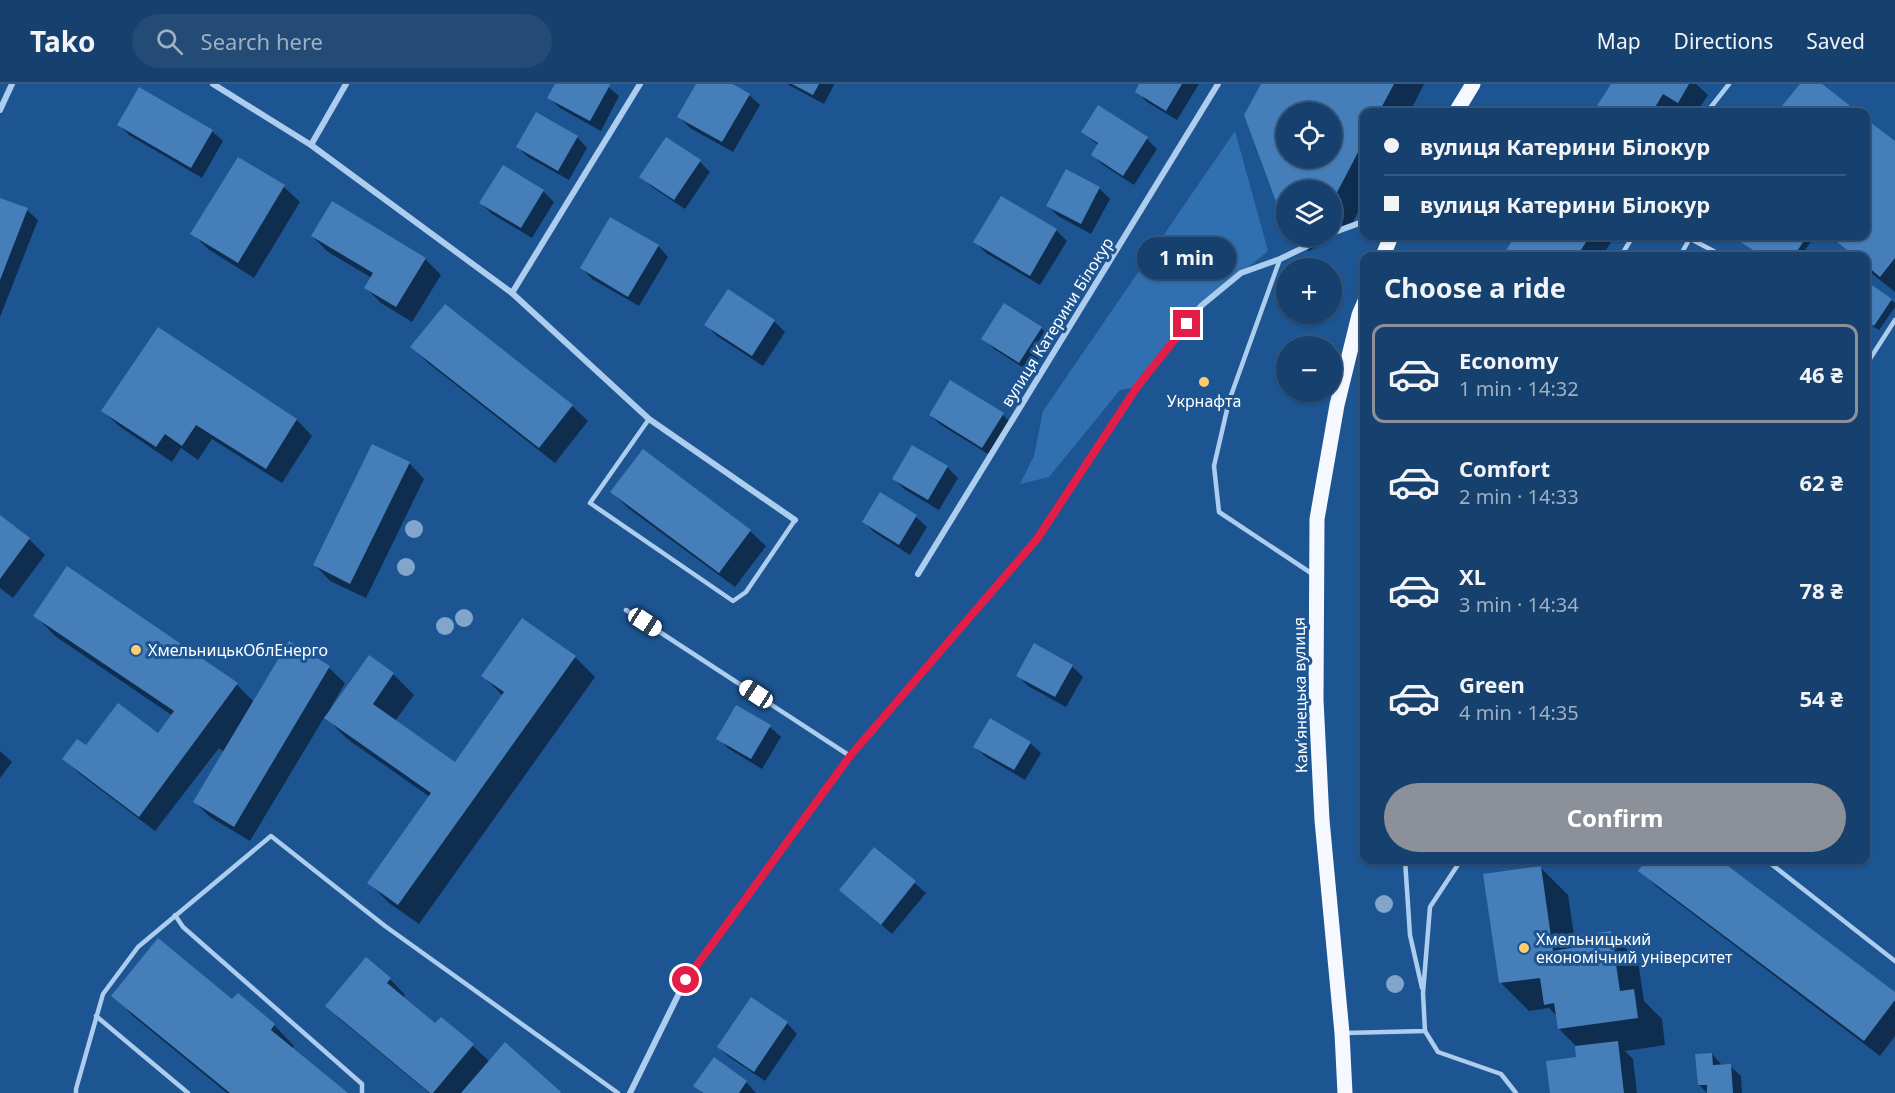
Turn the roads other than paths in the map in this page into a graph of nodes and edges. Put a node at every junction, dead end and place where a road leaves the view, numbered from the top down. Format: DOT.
graph roads {
  1 [pos="12,84"];
  2 [pos="213,84"];
  3 [pos="346,84"];
  4 [pos="639,84"];
  5 [pos="1218,84"];
  6 [pos="1473,84"];
  7 [pos="1729,84"];
  8 [pos="1458,108"];
  9 [pos="1711,108"];
  10 [pos="0,110"];
  11 [pos="312,145"];
  12 [pos="1360,223"];
  13 [pos="1342,229"];
  14 [pos="1694,240"];
  15 [pos="1307,246"];
  16 [pos="1716,252"];
  17 [pos="1282,258"];
  18 [pos="1276,260"];
  19 [pos="1276,270"];
  20 [pos="512,293"];
  21 [pos="1360,313"];
  22 [pos="1895,321"];
  23 [pos="1870,359"];
  24 [pos="649,419"];
  25 [pos="795,520"];
  26 [pos="918,574"];
  27 [pos="1317,577"];
  28 [pos="626,610"];
  29 [pos="850,756"];
  30 [pos="1406,864"];
  31 [pos="1458,864"];
  32 [pos="1771,864"];
  33 [pos="175,915"];
  34 [pos="1895,962"];
  35 [pos="1423,993"];
  36 [pos="96,1016"];
  37 [pos="1425,1031"];
  38 [pos="1342,1033"];
  39 [pos="76,1093"];
  40 [pos="188,1093"];
  41 [pos="362,1093"];
  42 [pos="618,1093"];
  43 [pos="630,1093"];
  44 [pos="1345,1093"];
  45 [pos="1516,1093"];
  1 -- 10 [label="street"];
  2 -- 11 [label="street"];
  3 -- 11 [label="street"];
  4 -- 20 [label="street"];
  5 -- 26 [label="street, вулиця Катерини Білокур"];
  6 -- 8 [label="main road"];
  7 -- 9 [label="lane"];
  11 -- 20 [label="street"];
  12 -- 13 [label="street"];
  14 -- 16 [label="lane"];
  15 -- 17 [label="street"];
  18 -- 29 [label="street"];
  19 -- 27 [label="lane"];
  20 -- 24 [label="street"];
  21 -- 27 [label="main road, Камʼянецька вулиця"];
  22 -- 23 [label="lane"];
  24 -- 25 [label="street"];
  24 -- 25 [label="lane"];
  27 -- 38 [label="main road, Камʼянецька вулиця"];
  28 -- 29 [label="lane"];
  29 -- 43 [label="street"];
  30 -- 35 [label="lane"];
  31 -- 35 [label="lane"];
  32 -- 34 [label="lane"];
  33 -- 36 [label="lane"];
  33 -- 41 [label="lane"];
  33 -- 42 [label="lane"];
  35 -- 37 [label="lane"];
  36 -- 39 [label="lane"];
  36 -- 40 [label="lane"];
  37 -- 38 [label="lane"];
  37 -- 45 [label="lane"];
  38 -- 44 [label="main road, Камʼянецька вулиця"];
}
